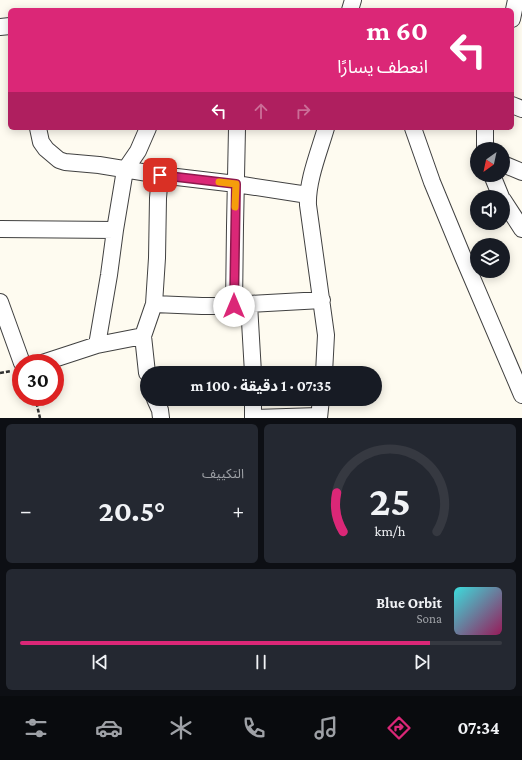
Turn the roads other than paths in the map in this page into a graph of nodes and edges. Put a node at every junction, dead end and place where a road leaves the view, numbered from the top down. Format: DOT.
graph roads {
  1 [pos="38,130"];
  2 [pos="147,130"];
  3 [pos="237,130"];
  4 [pos="325,130"];
  5 [pos="414,130"];
  6 [pos="485,130"];
  7 [pos="485,142"];
  8 [pos="510,167"];
  9 [pos="124,170"];
  10 [pos="522,172"];
  11 [pos="160,175"];
  12 [pos="236,184"];
  13 [pos="308,195"];
  14 [pos="510,211"];
  15 [pos="0,229"];
  16 [pos="522,229"];
  17 [pos="115,230"];
  18 [pos="322,300"];
  19 [pos="0,302"];
  20 [pos="154,304"];
  21 [pos="242,305"];
  22 [pos="143,336"];
  23 [pos="97,345"];
  24 [pos="19,354"];
  25 [pos="64,356"];
  26 [pos="146,366"];
  27 [pos="252,366"];
  28 [pos="324,366"];
  29 [pos="522,395"];
  30 [pos="158,406"];
  31 [pos="253,406"];
  32 [pos="320,406"];
  33 [pos="319,417"];
  34 [pos="161,418"];
  35 [pos="253,418"];
  1 -- 9 [label="street"];
  2 -- 9 [label="street"];
  3 -- 12 [label="street"];
  4 -- 13 [label="street"];
  5 -- 29 [label="street"];
  6 -- 7 [label="street"];
  8 -- 10 [label="street"];
  9 -- 11 [label="street"];
  9 -- 17 [label="street"];
  11 -- 12 [label="street"];
  11 -- 20 [label="street"];
  12 -- 13 [label="street"];
  12 -- 21 [label="street"];
  13 -- 18 [label="street"];
  14 -- 16 [label="street"];
  15 -- 17 [label="street"];
  17 -- 23 [label="street"];
  18 -- 21 [label="street"];
  18 -- 28 [label="street"];
  19 -- 24 [label="street"];
  20 -- 21 [label="street"];
  20 -- 22 [label="street"];
  21 -- 27 [label="street"];
  22 -- 23 [label="street"];
  22 -- 26 [label="street"];
  23 -- 25 [label="street"];
  30 -- 34 [label="street"];
  31 -- 35 [label="street"];
  32 -- 33 [label="street"];
  33 -- 35 [label="street"];
}
